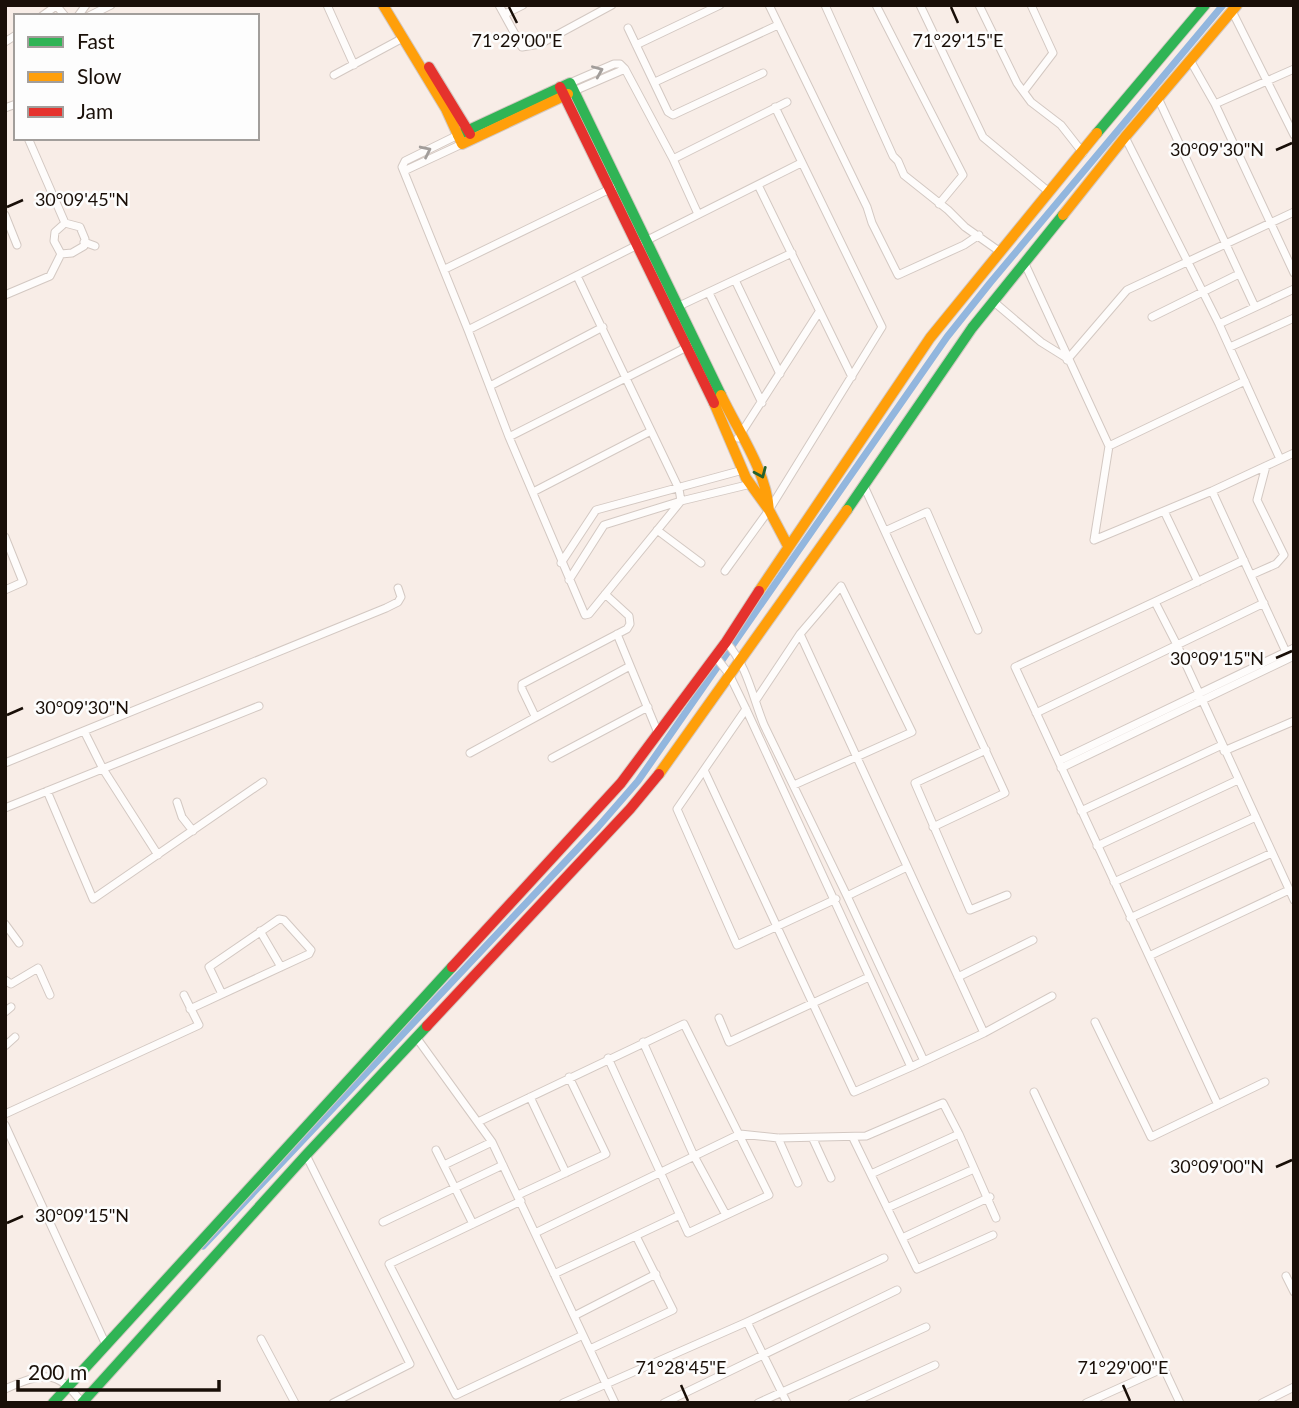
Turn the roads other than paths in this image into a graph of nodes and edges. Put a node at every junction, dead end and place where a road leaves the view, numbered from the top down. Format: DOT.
graph roads {
  1 [pos="327,5"];
  2 [pos="383,5"];
  3 [pos="391,5"];
  4 [pos="499,5"];
  5 [pos="523,5"];
  6 [pos="612,5"];
  7 [pos="720,5"];
  8 [pos="769,5"];
  9 [pos="825,5"];
  10 [pos="876,5"];
  11 [pos="920,5"];
  12 [pos="979,5"];
  13 [pos="1031,5"];
  14 [pos="1205,5"];
  15 [pos="1234,8"];
  16 [pos="505,14"];
  17 [pos="778,24"];
  18 [pos="628,28"];
  19 [pos="401,39"];
  20 [pos="636,45"];
  21 [pos="1190,60"];
  22 [pos="354,65"];
  23 [pos="1294,69"];
  24 [pos="763,73"];
  25 [pos="334,75"];
  26 [pos="1268,81"];
  27 [pos="655,82"];
  28 [pos="567,89"];
  29 [pos="1024,91"];
  30 [pos="1158,98"];
  31 [pos="787,102"];
  32 [pos="1215,104"];
  33 [pos="775,107"];
  34 [pos="1294,135"];
  35 [pos="465,137"];
  36 [pos="1125,137"];
  37 [pos="29,140"];
  38 [pos="1083,153"];
  39 [pos="673,159"];
  40 [pos="801,163"];
  41 [pos="758,185"];
  42 [pos="615,186"];
  43 [pos="1049,192"];
  44 [pos="939,204"];
  45 [pos="1294,212"];
  46 [pos="698,214"];
  47 [pos="5,215"];
  48 [pos="65,223"];
  49 [pos="1270,223"];
  50 [pos="979,235"];
  51 [pos="85,242"];
  52 [pos="642,244"];
  53 [pos="1225,244"];
  54 [pos="17,245"];
  55 [pos="95,246"];
  56 [pos="999,251"];
  57 [pos="792,253"];
  58 [pos="61,254"];
  59 [pos="1189,261"];
  60 [pos="1025,264"];
  61 [pos="444,269"];
  62 [pos="1239,274"];
  63 [pos="1294,274"];
  64 [pos="577,276"];
  65 [pos="735,280"];
  66 [pos="1294,289"];
  67 [pos="1203,292"];
  68 [pos="709,293"];
  69 [pos="5,295"];
  70 [pos="994,302"];
  71 [pos="1255,307"];
  72 [pos="674,309"];
  73 [pos="819,312"];
  74 [pos="1152,317"];
  75 [pos="1294,318"];
  76 [pos="1219,324"];
  77 [pos="603,327"];
  78 [pos="468,330"];
  79 [pos="692,345"];
  80 [pos="1230,347"];
  81 [pos="1067,359"];
  82 [pos="780,374"];
  83 [pos="852,377"];
  84 [pos="627,379"];
  85 [pos="1245,381"];
  86 [pos="490,386"];
  87 [pos="762,403"];
  88 [pos="651,431"];
  89 [pos="509,437"];
  90 [pos="737,440"];
  91 [pos="1108,446"];
  92 [pos="1294,453"];
  93 [pos="1280,459"];
  94 [pos="1266,466"];
  95 [pos="743,470"];
  96 [pos="751,484"];
  97 [pos="864,486"];
  98 [pos="680,489"];
  99 [pos="1212,491"];
  100 [pos="533,492"];
  101 [pos="681,501"];
  102 [pos="769,510"];
  103 [pos="1164,511"];
  104 [pos="657,530"];
  105 [pos="885,531"];
  106 [pos="5,537"];
  107 [pos="788,546"];
  108 [pos="1244,560"];
  109 [pos="561,563"];
  110 [pos="701,563"];
  111 [pos="725,571"];
  112 [pos="1251,575"];
  113 [pos="569,580"];
  114 [pos="1198,582"];
  115 [pos="398,588"];
  116 [pos="5,590"];
  117 [pos="605,594"];
  118 [pos="1155,601"];
  119 [pos="1264,603"];
  120 [pos="978,630"];
  121 [pos="617,634"];
  122 [pos="800,634"];
  123 [pos="728,644"];
  124 [pos="1177,645"];
  125 [pos="1290,650"];
  126 [pos="1294,656"];
  127 [pos="717,657"];
  128 [pos="737,658"];
  129 [pos="630,666"];
  130 [pos="727,673"];
  131 [pos="1201,696"];
  132 [pos="756,700"];
  133 [pos="259,706"];
  134 [pos="648,707"];
  135 [pos="746,709"];
  136 [pos="1035,713"];
  137 [pos="536,716"];
  138 [pos="1294,721"];
  139 [pos="84,731"];
  140 [pos="658,733"];
  141 [pos="1223,748"];
  142 [pos="986,750"];
  143 [pos="470,753"];
  144 [pos="856,757"];
  145 [pos="552,758"];
  146 [pos="5,764"];
  147 [pos="1060,765"];
  148 [pos="103,769"];
  149 [pos="704,770"];
  150 [pos="1238,780"];
  151 [pos="263,782"];
  152 [pos="794,785"];
  153 [pos="47,791"];
  154 [pos="177,803"];
  155 [pos="5,808"];
  156 [pos="1081,811"];
  157 [pos="1256,817"];
  158 [pos="933,827"];
  159 [pos="193,831"];
  160 [pos="1097,846"];
  161 [pos="1272,853"];
  162 [pos="158,855"];
  163 [pos="907,867"];
  164 [pos="1114,882"];
  165 [pos="1289,890"];
  166 [pos="1007,895"];
  167 [pos="848,896"];
  168 [pos="836,899"];
  169 [pos="1294,900"];
  170 [pos="1130,918"];
  171 [pos="5,924"];
  172 [pos="777,927"];
  173 [pos="260,931"];
  174 [pos="1033,940"];
  175 [pos="5,942"];
  176 [pos="1149,956"];
  177 [pos="281,967"];
  178 [pos="869,977"];
  179 [pos="958,977"];
  180 [pos="5,980"];
  181 [pos="222,994"];
  182 [pos="50,995"];
  183 [pos="184,995"];
  184 [pos="1052,996"];
  185 [pos="812,1003"];
  186 [pos="190,1009"];
  187 [pos="719,1018"];
  188 [pos="1095,1021"];
  189 [pos="984,1033"];
  190 [pos="15,1037"];
  191 [pos="416,1037"];
  192 [pos="643,1042"];
  193 [pos="5,1046"];
  194 [pos="608,1058"];
  195 [pos="924,1061"];
  196 [pos="911,1067"];
  197 [pos="569,1077"];
  198 [pos="1265,1082"];
  199 [pos="1034,1092"];
  200 [pos="530,1097"];
  201 [pos="1218,1105"];
  202 [pos="5,1114"];
  203 [pos="480,1122"];
  204 [pos="5,1125"];
  205 [pos="740,1134"];
  206 [pos="959,1134"];
  207 [pos="778,1138"];
  208 [pos="853,1138"];
  209 [pos="813,1139"];
  210 [pos="492,1142"];
  211 [pos="436,1150"];
  212 [pos="306,1155"];
  213 [pos="694,1156"];
  214 [pos="444,1165"];
  215 [pos="503,1165"];
  216 [pos="974,1168"];
  217 [pos="566,1172"];
  218 [pos="659,1173"];
  219 [pos="871,1174"];
  220 [pos="831,1178"];
  221 [pos="798,1183"];
  222 [pos="455,1188"];
  223 [pos="519,1198"];
  224 [pos="990,1198"];
  225 [pos="887,1208"];
  226 [pos="680,1215"];
  227 [pos="726,1215"];
  228 [pos="996,1218"];
  229 [pos="383,1222"];
  230 [pos="472,1224"];
  231 [pos="535,1233"];
  232 [pos="993,1235"];
  233 [pos="636,1236"];
  234 [pos="902,1238"];
  235 [pos="884,1258"];
  236 [pos="554,1273"];
  237 [pos="656,1275"];
  238 [pos="1286,1276"];
  239 [pos="897,1290"];
  240 [pos="1294,1292"];
  241 [pos="574,1316"];
  242 [pos="747,1322"];
  243 [pos="926,1326"];
  244 [pos="583,1335"];
  245 [pos="261,1339"];
  246 [pos="106,1345"];
  247 [pos="590,1349"];
  248 [pos="764,1353"];
  249 [pos="935,1365"];
  250 [pos="1164,1367"];
  251 [pos="606,1384"];
  252 [pos="1294,1387"];
  253 [pos="70,1388"];
  254 [pos="5,1389"];
  255 [pos="782,1392"];
  256 [pos="457,1399"];
  257 [pos="82,1402"];
  258 [pos="53,1403"];
  259 [pos="295,1403"];
  260 [pos="333,1403"];
  261 [pos="563,1403"];
  262 [pos="615,1403"];
  263 [pos="664,1403"];
  264 [pos="758,1403"];
  265 [pos="787,1403"];
  266 [pos="852,1403"];
  267 [pos="1086,1403"];
  268 [pos="1180,1403"];
  269 [pos="1262,1403"];
  1 -- 22 [label="street"];
  2 -- 19 [label="street"];
  3 -- 35 [label="street"];
  4 -- 16 [label="street"];
  5 -- 16 [label="street"];
  6 -- 16 [label="street"];
  7 -- 20 [label="street"];
  8 -- 17 [label="street"];
  9 -- 44 [label="street"];
  10 -- 44 [label="street"];
  11 -- 43 [label="street"];
  12 -- 29 [label="street"];
  13 -- 29 [label="street"];
  14 -- 38 [label="street"];
  15 -- 21 [label="street"];
  15 -- 26 [label="street"];
  17 -- 27 [label="street"];
  17 -- 50 [label="street"];
  18 -- 20 [label="street"];
  19 -- 22 [label="street"];
  19 -- 35 [label="street"];
  20 -- 27 [label="street"];
  21 -- 30 [label="street"];
  21 -- 32 [label="street"];
  22 -- 25 [label="street"];
  23 -- 26 [label="street"];
  24 -- 27 [label="street"];
  26 -- 32 [label="street"];
  26 -- 34 [label="street"];
  28 -- 35 [label="street"];
  28 -- 39 [label="street"];
  28 -- 42 [label="street"];
  29 -- 38 [label="street"];
  30 -- 36 [label="street"];
  30 -- 53 [label="street"];
  31 -- 33 [label="street"];
  32 -- 49 [label="street"];
  33 -- 39 [label="street"];
  33 -- 40 [label="street"];
  35 -- 61 [label="street"];
  36 -- 59 [label="street"];
  36 -- 60 [label="street"];
  37 -- 48 [label="street"];
  38 -- 43 [label="street"];
  39 -- 46 [label="street"];
  40 -- 41 [label="street"];
  40 -- 83 [label="street"];
  41 -- 46 [label="street"];
  41 -- 57 [label="street"];
  42 -- 52 [label="street"];
  42 -- 61 [label="street"];
  43 -- 56 [label="street"];
  44 -- 50 [label="street"];
  45 -- 49 [label="street"];
  46 -- 52 [label="street"];
  47 -- 54 [label="street"];
  48 -- 51 [label="street"];
  48 -- 58 [label="street"];
  49 -- 53 [label="street"];
  49 -- 63 [label="street"];
  50 -- 56 [label="street"];
  51 -- 55 [label="street"];
  51 -- 58 [label="street"];
  52 -- 64 [label="street"];
  52 -- 72 [label="street"];
  53 -- 59 [label="street"];
  53 -- 62 [label="street"];
  56 -- 107 [label="street"];
  57 -- 65 [label="street"];
  57 -- 73 [label="street"];
  58 -- 69 [label="street"];
  59 -- 67 [label="street"];
  59 -- 81 [label="street"];
  60 -- 70 [label="street"];
  60 -- 81 [label="street"];
  61 -- 78 [label="street"];
  62 -- 67 [label="street"];
  62 -- 71 [label="street"];
  64 -- 77 [label="street"];
  64 -- 78 [label="street"];
  65 -- 68 [label="street"];
  65 -- 82 [label="street"];
  66 -- 71 [label="street"];
  67 -- 74 [label="street"];
  67 -- 76 [label="street"];
  68 -- 72 [label="street"];
  68 -- 87 [label="street"];
  70 -- 81 [label="street"];
  70 -- 97 [label="street"];
  71 -- 76 [label="street"];
  72 -- 79 [label="street"];
  73 -- 82 [label="street"];
  73 -- 83 [label="street"];
  75 -- 80 [label="street"];
  76 -- 80 [label="street"];
  77 -- 84 [label="street"];
  77 -- 86 [label="street"];
  78 -- 86 [label="street"];
  79 -- 84 [label="street"];
  79 -- 90 [label="street"];
  80 -- 85 [label="street"];
  81 -- 91 [label="street"];
  82 -- 87 [label="street"];
  83 -- 102 [label="street"];
  84 -- 88 [label="street"];
  84 -- 89 [label="street"];
  85 -- 91 [label="street"];
  85 -- 93 [label="street"];
  86 -- 89 [label="street"];
  87 -- 90 [label="street"];
  88 -- 98 [label="street"];
  88 -- 100 [label="street"];
  89 -- 100 [label="street"];
  90 -- 95 [label="street"];
  90 -- 102 [label="street, one-way"];
  91 -- 103 [label="street"];
  92 -- 93 [label="street"];
  93 -- 94 [label="street"];
  94 -- 99 [label="street"];
  94 -- 112 [label="street"];
  95 -- 96 [label="street"];
  95 -- 98 [label="street"];
  96 -- 101 [label="street"];
  96 -- 102 [label="street"];
  97 -- 105 [label="street"];
  97 -- 128 [label="street"];
  98 -- 101 [label="street"];
  98 -- 109 [label="street"];
  99 -- 103 [label="street"];
  99 -- 108 [label="street"];
  100 -- 109 [label="street"];
  101 -- 104 [label="street"];
  101 -- 113 [label="street"];
  102 -- 107 [label="street"];
  102 -- 111 [label="street"];
  103 -- 114 [label="street"];
  104 -- 110 [label="street"];
  104 -- 117 [label="street"];
  105 -- 120 [label="street"];
  105 -- 142 [label="street"];
  106 -- 116 [label="street"];
  107 -- 123 [label="street"];
  108 -- 112 [label="street"];
  108 -- 114 [label="street"];
  109 -- 113 [label="street"];
  112 -- 119 [label="street"];
  113 -- 117 [label="street"];
  114 -- 118 [label="street"];
  115 -- 139 [label="street"];
  117 -- 121 [label="street"];
  118 -- 124 [label="street"];
  118 -- 136 [label="street"];
  119 -- 124 [label="street"];
  119 -- 125 [label="street"];
  121 -- 129 [label="street"];
  121 -- 137 [label="street"];
  122 -- 132 [label="street"];
  122 -- 144 [label="street"];
  122 -- 144 [label="street"];
  123 -- 127 [label="street"];
  123 -- 128 [label="street"];
  124 -- 131 [label="street"];
  124 -- 136 [label="street"];
  125 -- 131 [label="street"];
  126 -- 131 [label="street"];
  127 -- 130 [label="street"];
  127 -- 140 [label="street"];
  128 -- 130 [label="street"];
  128 -- 132 [label="street"];
  129 -- 134 [label="street"];
  129 -- 137 [label="street"];
  130 -- 135 [label="street"];
  130 -- 191 [label="street"];
  131 -- 141 [label="street"];
  131 -- 147 [label="street"];
  132 -- 152 [label="street"];
  133 -- 148 [label="street"];
  134 -- 140 [label="street"];
  134 -- 145 [label="street"];
  135 -- 149 [label="street"];
  135 -- 168 [label="street"];
  136 -- 147 [label="street"];
  137 -- 143 [label="street"];
  138 -- 141 [label="street"];
  139 -- 146 [label="street"];
  139 -- 148 [label="street"];
  140 -- 246 [label="street"];
  141 -- 150 [label="street"];
  141 -- 156 [label="street"];
  142 -- 158 [label="street"];
  142 -- 158 [label="street"];
  144 -- 152 [label="street"];
  144 -- 163 [label="street"];
  147 -- 156 [label="street"];
  148 -- 153 [label="street"];
  148 -- 162 [label="street"];
  149 -- 172 [label="street"];
  149 -- 172 [label="street"];
  150 -- 157 [label="street"];
  150 -- 160 [label="street"];
  151 -- 159 [label="street"];
  152 -- 167 [label="street"];
  153 -- 155 [label="street"];
  153 -- 162 [label="street"];
  154 -- 159 [label="street"];
  156 -- 160 [label="street"];
  157 -- 161 [label="street"];
  157 -- 164 [label="street"];
  158 -- 166 [label="street"];
  159 -- 162 [label="street"];
  160 -- 164 [label="street"];
  161 -- 165 [label="street"];
  161 -- 170 [label="street"];
  163 -- 167 [label="street"];
  163 -- 179 [label="street"];
  164 -- 170 [label="street"];
  165 -- 169 [label="street"];
  165 -- 176 [label="street"];
  167 -- 195 [label="street"];
  168 -- 172 [label="street"];
  168 -- 178 [label="street"];
  170 -- 176 [label="street"];
  171 -- 175 [label="street"];
  172 -- 185 [label="street"];
  173 -- 177 [label="street"];
  173 -- 177 [label="street"];
  173 -- 181 [label="street"];
  174 -- 179 [label="street"];
  176 -- 201 [label="street"];
  177 -- 181 [label="street"];
  178 -- 185 [label="street"];
  178 -- 196 [label="street"];
  179 -- 189 [label="street"];
  180 -- 182 [label="street"];
  181 -- 186 [label="street"];
  183 -- 186 [label="street"];
  184 -- 189 [label="street"];
  185 -- 187 [label="street"];
  185 -- 196 [label="street"];
  186 -- 202 [label="street"];
  188 -- 201 [label="street"];
  189 -- 195 [label="street"];
  190 -- 193 [label="street"];
  191 -- 203 [label="street"];
  191 -- 212 [label="street"];
  192 -- 194 [label="street"];
  192 -- 205 [label="street"];
  192 -- 213 [label="street"];
  194 -- 197 [label="street"];
  194 -- 218 [label="street"];
  195 -- 196 [label="street"];
  197 -- 200 [label="street"];
  197 -- 217 [label="street"];
  198 -- 201 [label="street"];
  199 -- 250 [label="street"];
  200 -- 203 [label="street"];
  200 -- 217 [label="street"];
  203 -- 210 [label="street"];
  204 -- 246 [label="street"];
  205 -- 207 [label="street"];
  205 -- 213 [label="street"];
  205 -- 227 [label="street"];
  206 -- 208 [label="street"];
  206 -- 216 [label="street"];
  206 -- 219 [label="street"];
  207 -- 209 [label="street"];
  207 -- 221 [label="street"];
  208 -- 209 [label="street"];
  208 -- 219 [label="street"];
  209 -- 220 [label="street"];
  210 -- 214 [label="street"];
  210 -- 215 [label="street"];
  211 -- 214 [label="street"];
  212 -- 257 [label="street"];
  212 -- 260 [label="street"];
  213 -- 218 [label="street"];
  213 -- 227 [label="street"];
  214 -- 222 [label="street"];
  215 -- 222 [label="street"];
  215 -- 223 [label="street"];
  216 -- 224 [label="street"];
  216 -- 225 [label="street"];
  217 -- 223 [label="street"];
  218 -- 226 [label="street"];
  218 -- 231 [label="street"];
  219 -- 225 [label="street"];
  222 -- 229 [label="street"];
  222 -- 230 [label="street"];
  223 -- 230 [label="street"];
  223 -- 231 [label="street"];
  224 -- 228 [label="street"];
  224 -- 234 [label="street"];
  225 -- 234 [label="street"];
  226 -- 227 [label="street"];
  226 -- 233 [label="street"];
  230 -- 256 [label="street"];
  231 -- 236 [label="street"];
  232 -- 234 [label="street"];
  233 -- 236 [label="street"];
  233 -- 237 [label="street"];
  235 -- 242 [label="street"];
  236 -- 241 [label="street"];
  237 -- 241 [label="street"];
  237 -- 247 [label="street"];
  238 -- 240 [label="street"];
  239 -- 248 [label="street"];
  241 -- 244 [label="street"];
  242 -- 248 [label="street"];
  242 -- 251 [label="street"];
  243 -- 255 [label="street"];
  244 -- 247 [label="street"];
  244 -- 256 [label="street"];
  245 -- 259 [label="street"];
  246 -- 253 [label="street"];
  247 -- 251 [label="street"];
  248 -- 255 [label="street"];
  248 -- 263 [label="street"];
  249 -- 266 [label="street"];
  250 -- 267 [label="street"];
  250 -- 268 [label="street"];
  251 -- 261 [label="street"];
  251 -- 262 [label="street"];
  252 -- 269 [label="street"];
  253 -- 254 [label="street"];
  253 -- 257 [label="street"];
  253 -- 258 [label="street"];
  255 -- 264 [label="street"];
  255 -- 265 [label="street"];
}
